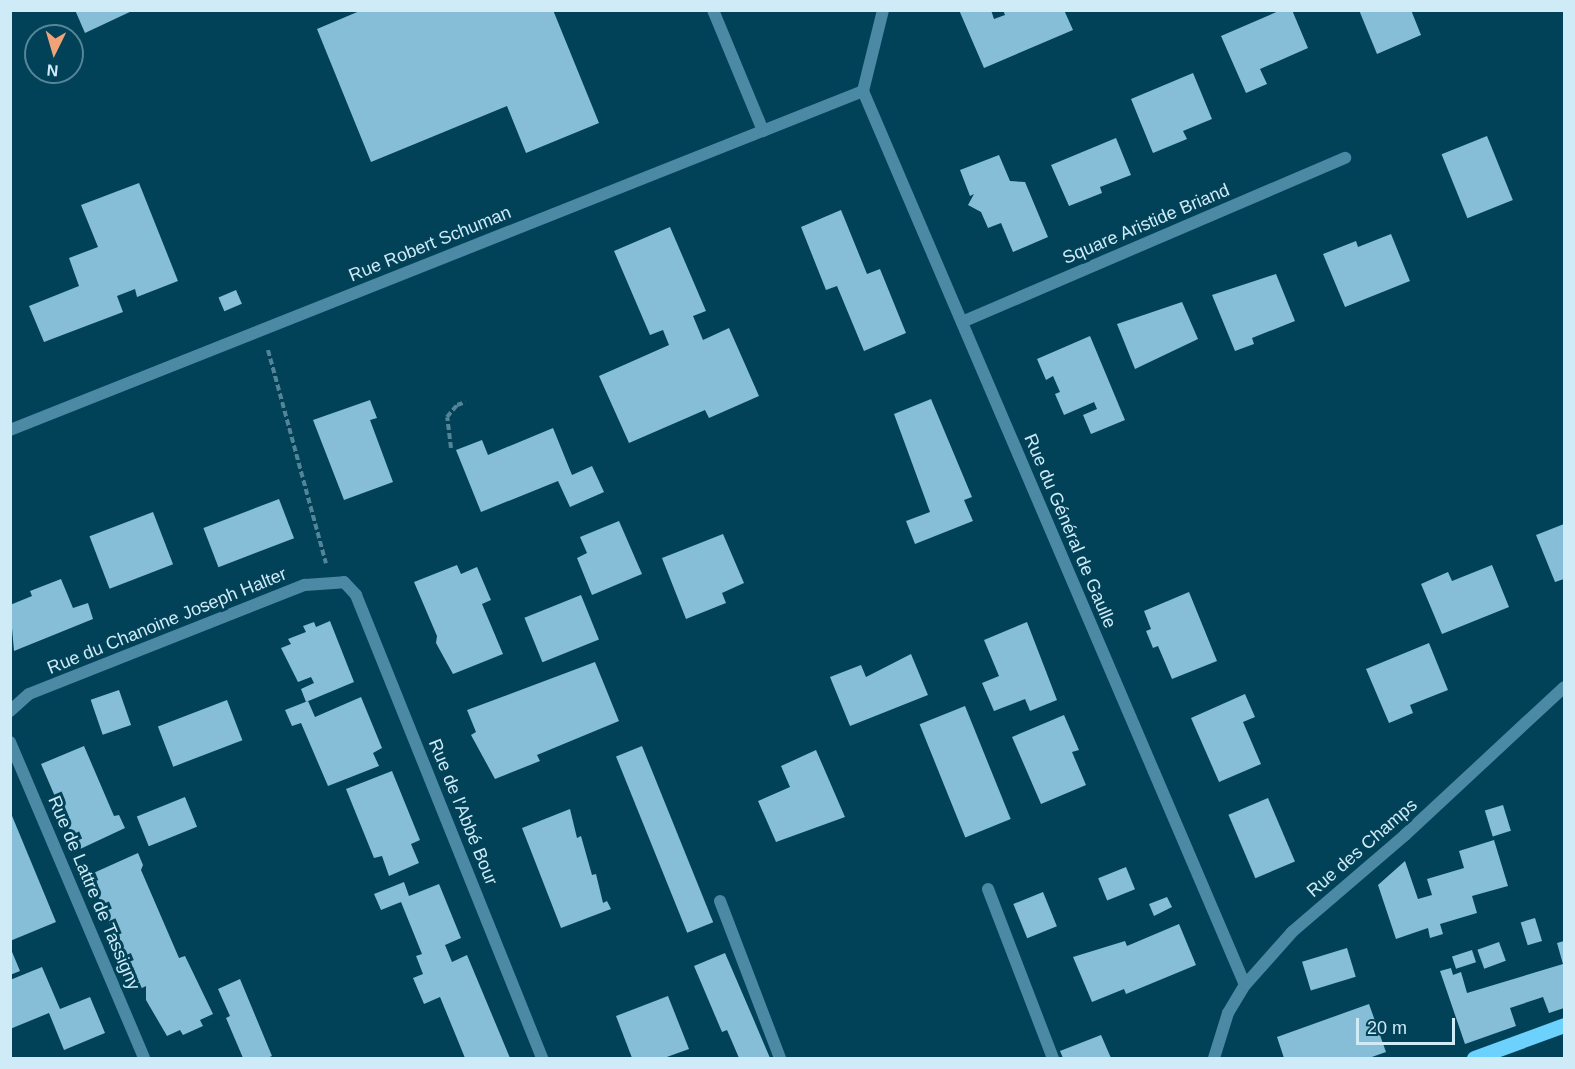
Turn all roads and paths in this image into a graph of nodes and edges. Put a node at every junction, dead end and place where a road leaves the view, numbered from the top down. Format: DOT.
graph roads {
  1 [pos="712,10"];
  2 [pos="883,10"];
  3 [pos="862,91"];
  4 [pos="764,131"];
  5 [pos="1345,158"];
  6 [pos="962,322"];
  7 [pos="263,330"];
  8 [pos="466,402"];
  9 [pos="10,430"];
  10 [pos="451,448"];
  11 [pos="330,581"];
  12 [pos="344,582"];
  13 [pos="1564,687"];
  14 [pos="10,711"];
  15 [pos="10,742"];
  16 [pos="988,889"];
  17 [pos="720,901"];
  18 [pos="1245,985"];
  19 [pos="1564,1024"];
  20 [pos="144,1059"];
  21 [pos="542,1059"];
  22 [pos="780,1059"];
  23 [pos="1053,1059"];
  24 [pos="1214,1059"];
  25 [pos="1474,1059"];
  1 -- 4 [label="street"];
  2 -- 3 [label="street"];
  3 -- 4 [label="street, Rue Robert Schuman"];
  3 -- 6 [label="street, Rue du Général de Gaulle"];
  4 -- 7 [label="street, Rue Robert Schuman"];
  5 -- 6 [label="street, Square Aristide Briand"];
  6 -- 18 [label="street, Rue du Général de Gaulle"];
  7 -- 9 [label="street, Rue Robert Schuman"];
  7 -- 11 [label="path"];
  8 -- 10 [label="path"];
  11 -- 12 [label="street, Rue du Chanoine Joseph Halter"];
  11 -- 14 [label="street, Rue du Chanoine Joseph Halter"];
  12 -- 21 [label="street, Rue de l'Abbé Bour"];
  13 -- 18 [label="street, Rue des Champs"];
  15 -- 20 [label="street, Rue de Lattre de Tassigny"];
  16 -- 23 [label="street"];
  17 -- 22 [label="street"];
  18 -- 24 [label="street, Rue des Champs"];
  19 -- 25 [label="main road"];
}
